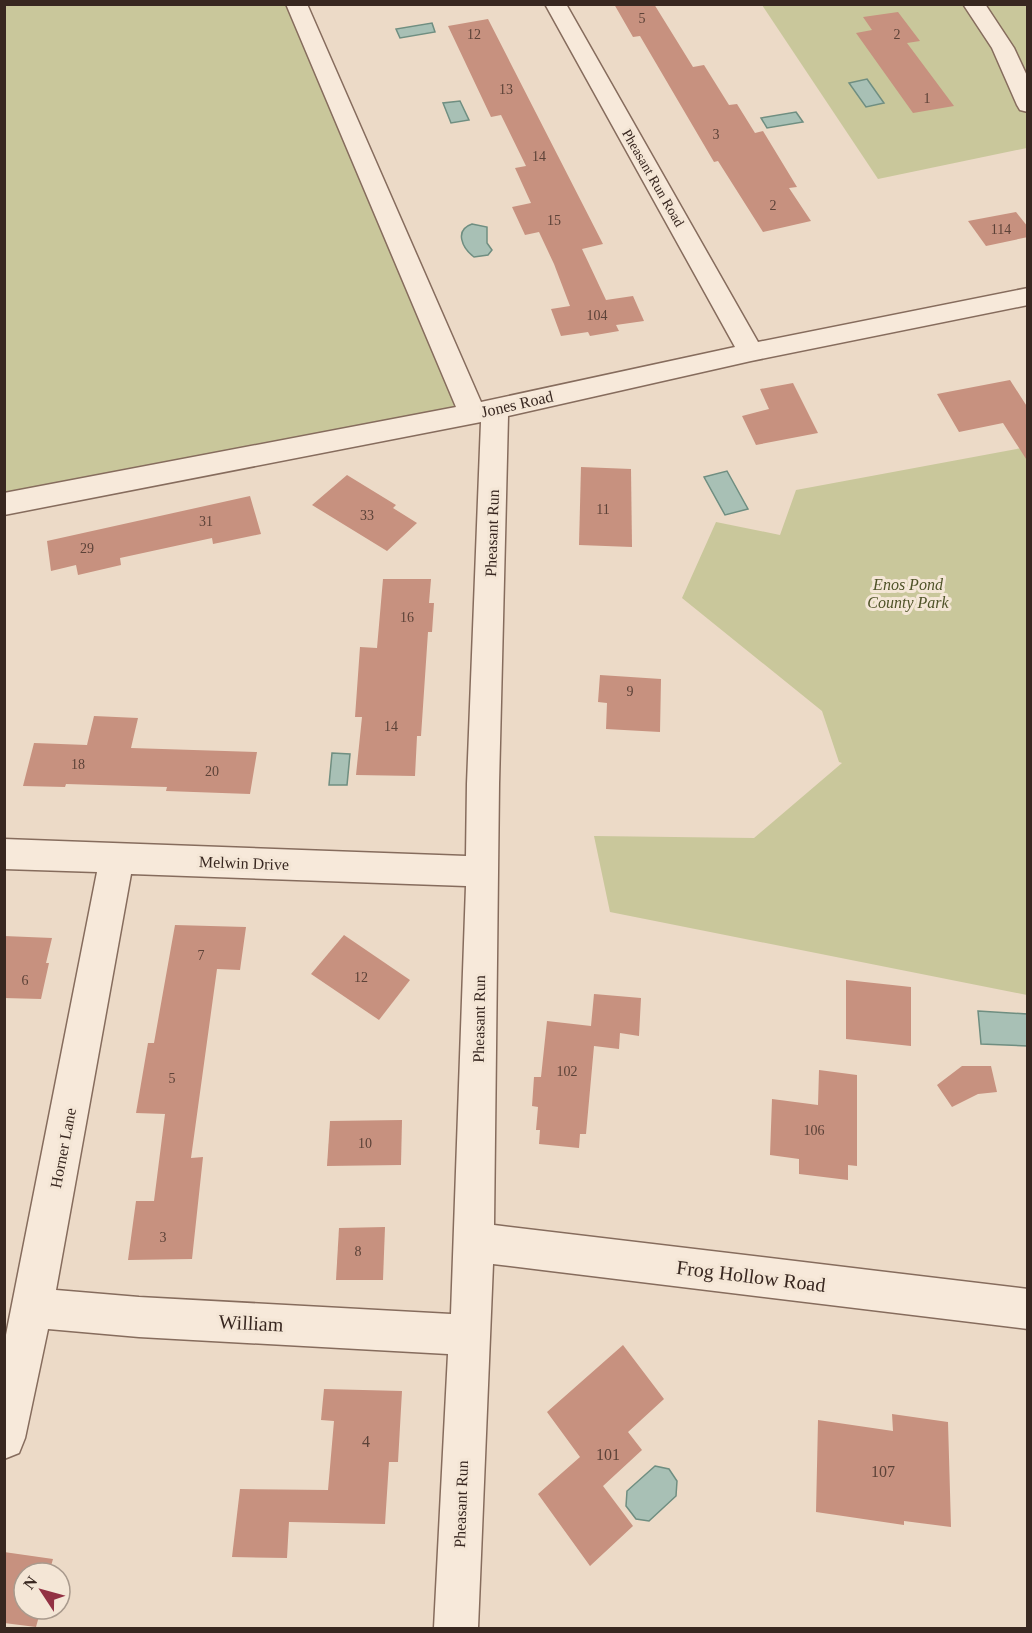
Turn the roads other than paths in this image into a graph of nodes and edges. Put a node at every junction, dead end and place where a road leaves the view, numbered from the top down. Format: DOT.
graph roads {
  1 [pos="296,4"];
  2 [pos="555,4"];
  3 [pos="973,4"];
  4 [pos="1028,105"];
  5 [pos="1028,296"];
  6 [pos="751,351"];
  7 [pos="484,411"];
  8 [pos="4,504"];
  9 [pos="4,854"];
  10 [pos="117,858"];
  11 [pos="483,872"];
  12 [pos="474,1242"];
  13 [pos="33,1308"];
  14 [pos="1028,1309"];
  15 [pos="468,1335"];
  16 [pos="4,1438"];
  17 [pos="456,1629"];
  1 -- 7 [label="street"];
  2 -- 6 [label="street, Pheasant Run Road"];
  3 -- 4 [label="street"];
  5 -- 6 [label="street, Jones Road"];
  6 -- 7 [label="street, Jones Road"];
  7 -- 8 [label="street, Jones Road"];
  7 -- 11 [label="street, Pheasant Run"];
  9 -- 10 [label="street, Melwin Drive"];
  10 -- 11 [label="street, Melwin Drive"];
  10 -- 13 [label="street, Horner Lane"];
  11 -- 12 [label="street, Pheasant Run"];
  12 -- 14 [label="street, Frog Hollow Road"];
  12 -- 15 [label="street, Pheasant Run"];
  13 -- 15 [label="street, William"];
  13 -- 16 [label="street, Horner Lane"];
  15 -- 17 [label="street, Pheasant Run"];
}
